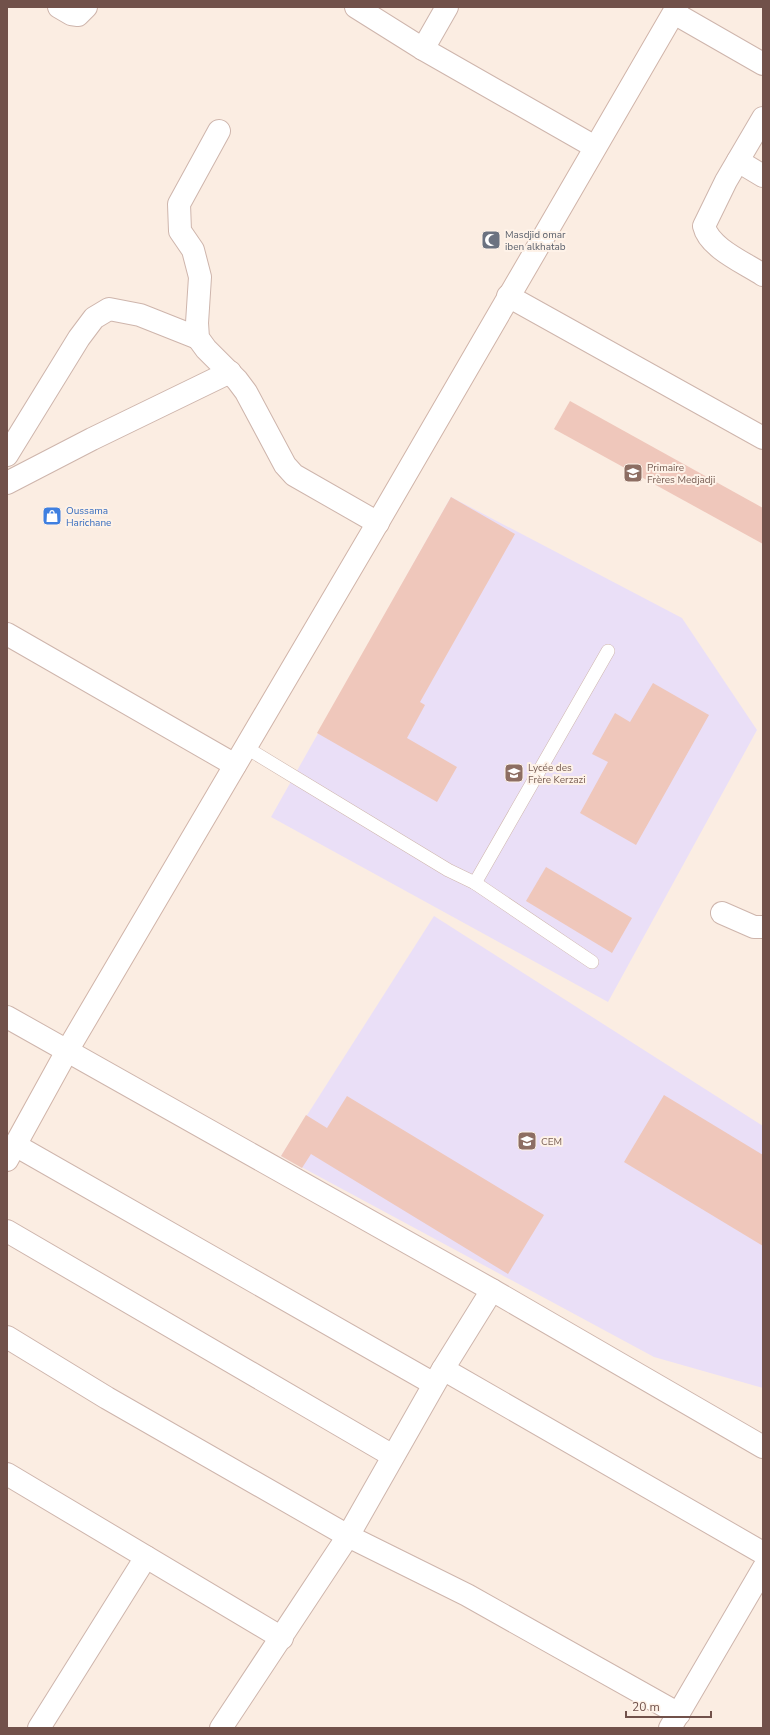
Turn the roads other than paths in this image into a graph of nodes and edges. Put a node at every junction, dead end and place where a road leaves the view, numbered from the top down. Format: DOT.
graph roads {
  1 [pos="58,7"];
  2 [pos="86,7"];
  3 [pos="356,7"];
  4 [pos="447,7"];
  5 [pos="676,10"];
  6 [pos="423,49"];
  7 [pos="763,64"];
  8 [pos="763,118"];
  9 [pos="219,132"];
  10 [pos="595,147"];
  11 [pos="738,161"];
  12 [pos="763,176"];
  13 [pos="763,275"];
  14 [pos="508,296"];
  15 [pos="198,338"];
  16 [pos="230,372"];
  17 [pos="763,438"];
  18 [pos="7,455"];
  19 [pos="7,483"];
  20 [pos="378,523"];
  21 [pos="7,634"];
  22 [pos="608,650"];
  23 [pos="240,756"];
  24 [pos="475,883"];
  25 [pos="722,913"];
  26 [pos="763,927"];
  27 [pos="592,962"];
  28 [pos="7,1017"];
  29 [pos="67,1051"];
  30 [pos="11,1152"];
  31 [pos="7,1231"];
  32 [pos="492,1290"];
  33 [pos="7,1337"];
  34 [pos="438,1377"];
  35 [pos="763,1447"];
  36 [pos="393,1456"];
  37 [pos="7,1474"];
  38 [pos="348,1536"];
  39 [pos="763,1553"];
  40 [pos="146,1557"];
  41 [pos="763,1569"];
  42 [pos="282,1638"];
  43 [pos="675,1721"];
  44 [pos="39,1728"];
  45 [pos="221,1728"];
  1 -- 2 [label="street"];
  3 -- 6 [label="street"];
  4 -- 6 [label="street"];
  5 -- 7 [label="street"];
  5 -- 10 [label="street"];
  6 -- 10 [label="street"];
  8 -- 11 [label="street"];
  9 -- 15 [label="street"];
  10 -- 14 [label="street"];
  11 -- 12 [label="street"];
  11 -- 13 [label="street"];
  14 -- 17 [label="street"];
  14 -- 20 [label="street"];
  15 -- 16 [label="street"];
  15 -- 18 [label="street"];
  16 -- 19 [label="street"];
  16 -- 20 [label="street"];
  20 -- 23 [label="street"];
  21 -- 23 [label="street"];
  22 -- 24 [label="lane"];
  23 -- 24 [label="lane"];
  23 -- 29 [label="street"];
  24 -- 27 [label="lane"];
  25 -- 26 [label="street"];
  28 -- 29 [label="street"];
  29 -- 30 [label="street"];
  29 -- 32 [label="street"];
  30 -- 34 [label="street"];
  31 -- 36 [label="street"];
  32 -- 34 [label="street"];
  32 -- 35 [label="street"];
  33 -- 38 [label="street"];
  34 -- 36 [label="street"];
  34 -- 39 [label="street"];
  36 -- 38 [label="street"];
  37 -- 40 [label="street"];
  38 -- 42 [label="street"];
  38 -- 43 [label="street"];
  40 -- 42 [label="street"];
  40 -- 44 [label="street"];
  41 -- 43 [label="street"];
  42 -- 45 [label="street"];
}
